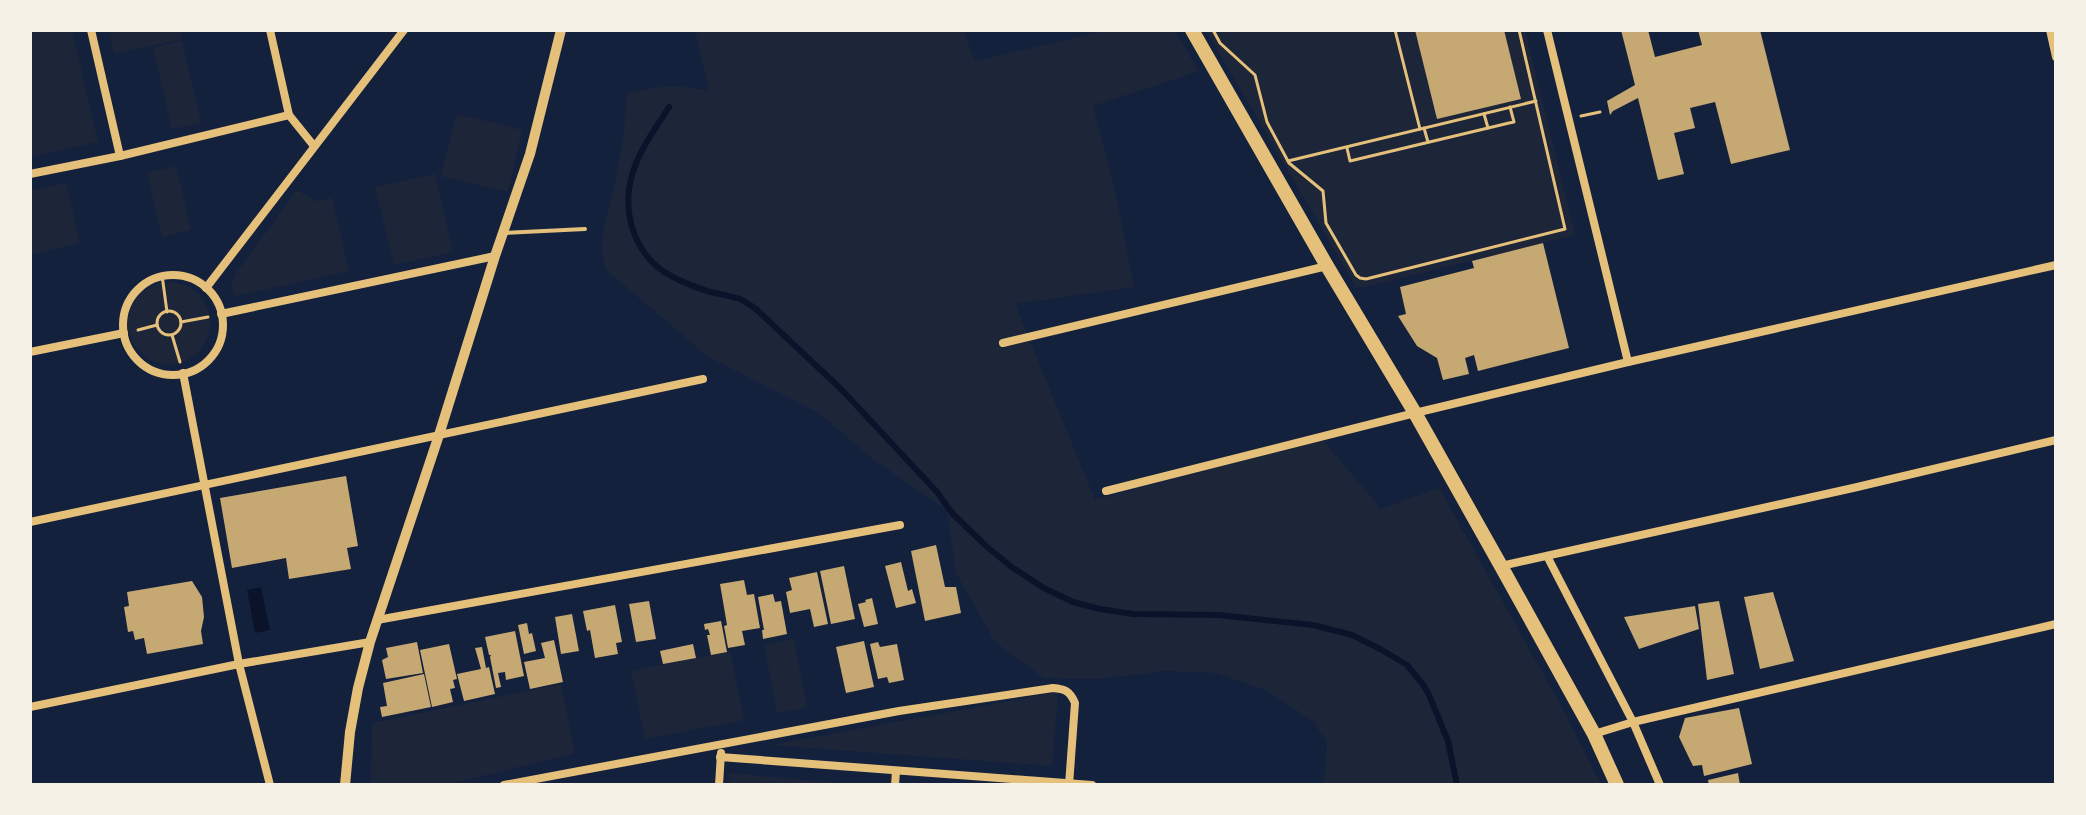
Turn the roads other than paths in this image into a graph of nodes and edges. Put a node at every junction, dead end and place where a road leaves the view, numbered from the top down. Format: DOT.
graph roads {
  1 [pos="91,30"];
  2 [pos="270,30"];
  3 [pos="404,30"];
  4 [pos="561,30"];
  5 [pos="1192,30"];
  6 [pos="1547,30"];
  7 [pos="2050,30"];
  8 [pos="2056,57"];
  9 [pos="289,115"];
  10 [pos="314,146"];
  11 [pos="120,156"];
  12 [pos="30,174"];
  13 [pos="585,229"];
  14 [pos="503,233"];
  15 [pos="495,256"];
  16 [pos="2056,265"];
  17 [pos="1327,266"];
  18 [pos="206,288"];
  19 [pos="221,314"];
  20 [pos="124,333"];
  21 [pos="1003,343"];
  22 [pos="30,352"];
  23 [pos="1628,362"];
  24 [pos="183,373"];
  25 [pos="703,379"];
  26 [pos="1415,413"];
  27 [pos="439,435"];
  28 [pos="2056,440"];
  29 [pos="205,485"];
  30 [pos="1106,491"];
  31 [pos="30,522"];
  32 [pos="900,525"];
  33 [pos="1547,556"];
  34 [pos="1501,566"];
  35 [pos="377,620"];
  36 [pos="2056,624"];
  37 [pos="370,642"];
  38 [pos="239,664"];
  39 [pos="30,707"];
  40 [pos="1633,722"];
  41 [pos="1594,734"];
  42 [pos="721,744"];
  43 [pos="720,757"];
  44 [pos="896,771"];
  45 [pos="543,782"];
  46 [pos="1069,784"];
  47 [pos="270,785"];
  48 [pos="345,785"];
  49 [pos="504,785"];
  50 [pos="719,785"];
  51 [pos="895,785"];
  52 [pos="1092,785"];
  53 [pos="1617,785"];
  54 [pos="1660,785"];
  1 -- 11 [label="street"];
  2 -- 9 [label="street"];
  3 -- 10 [label="street"];
  4 -- 14 [label="street"];
  5 -- 17 [label="main road"];
  6 -- 23 [label="street"];
  7 -- 8 [label="street"];
  9 -- 10 [label="street"];
  9 -- 11 [label="street"];
  10 -- 18 [label="street"];
  11 -- 12 [label="street"];
  13 -- 14 [label="lane"];
  14 -- 15 [label="street"];
  15 -- 19 [label="street"];
  15 -- 27 [label="street"];
  16 -- 23 [label="street"];
  17 -- 21 [label="street"];
  17 -- 26 [label="main road"];
  18 -- 19 [label="street"];
  18 -- 20 [label="street"];
  19 -- 24 [label="street"];
  20 -- 22 [label="street"];
  20 -- 24 [label="street"];
  23 -- 26 [label="street"];
  24 -- 29 [label="street"];
  25 -- 27 [label="street"];
  26 -- 30 [label="street"];
  26 -- 34 [label="main road"];
  27 -- 29 [label="street"];
  27 -- 35 [label="street"];
  28 -- 33 [label="street"];
  29 -- 31 [label="street"];
  29 -- 38 [label="street"];
  32 -- 35 [label="street"];
  33 -- 34 [label="street"];
  33 -- 40 [label="street"];
  34 -- 41 [label="main road"];
  35 -- 37 [label="street"];
  36 -- 40 [label="street"];
  37 -- 38 [label="street"];
  37 -- 48 [label="street"];
  38 -- 39 [label="street"];
  38 -- 47 [label="street"];
  40 -- 41 [label="street"];
  40 -- 54 [label="street"];
  41 -- 53 [label="main road"];
  42 -- 43 [label="street"];
  42 -- 45 [label="street"];
  42 -- 46 [label="street"];
  43 -- 44 [label="street"];
  43 -- 50 [label="street"];
  44 -- 46 [label="street"];
  44 -- 51 [label="street"];
  45 -- 49 [label="street"];
  46 -- 52 [label="street"];
}
